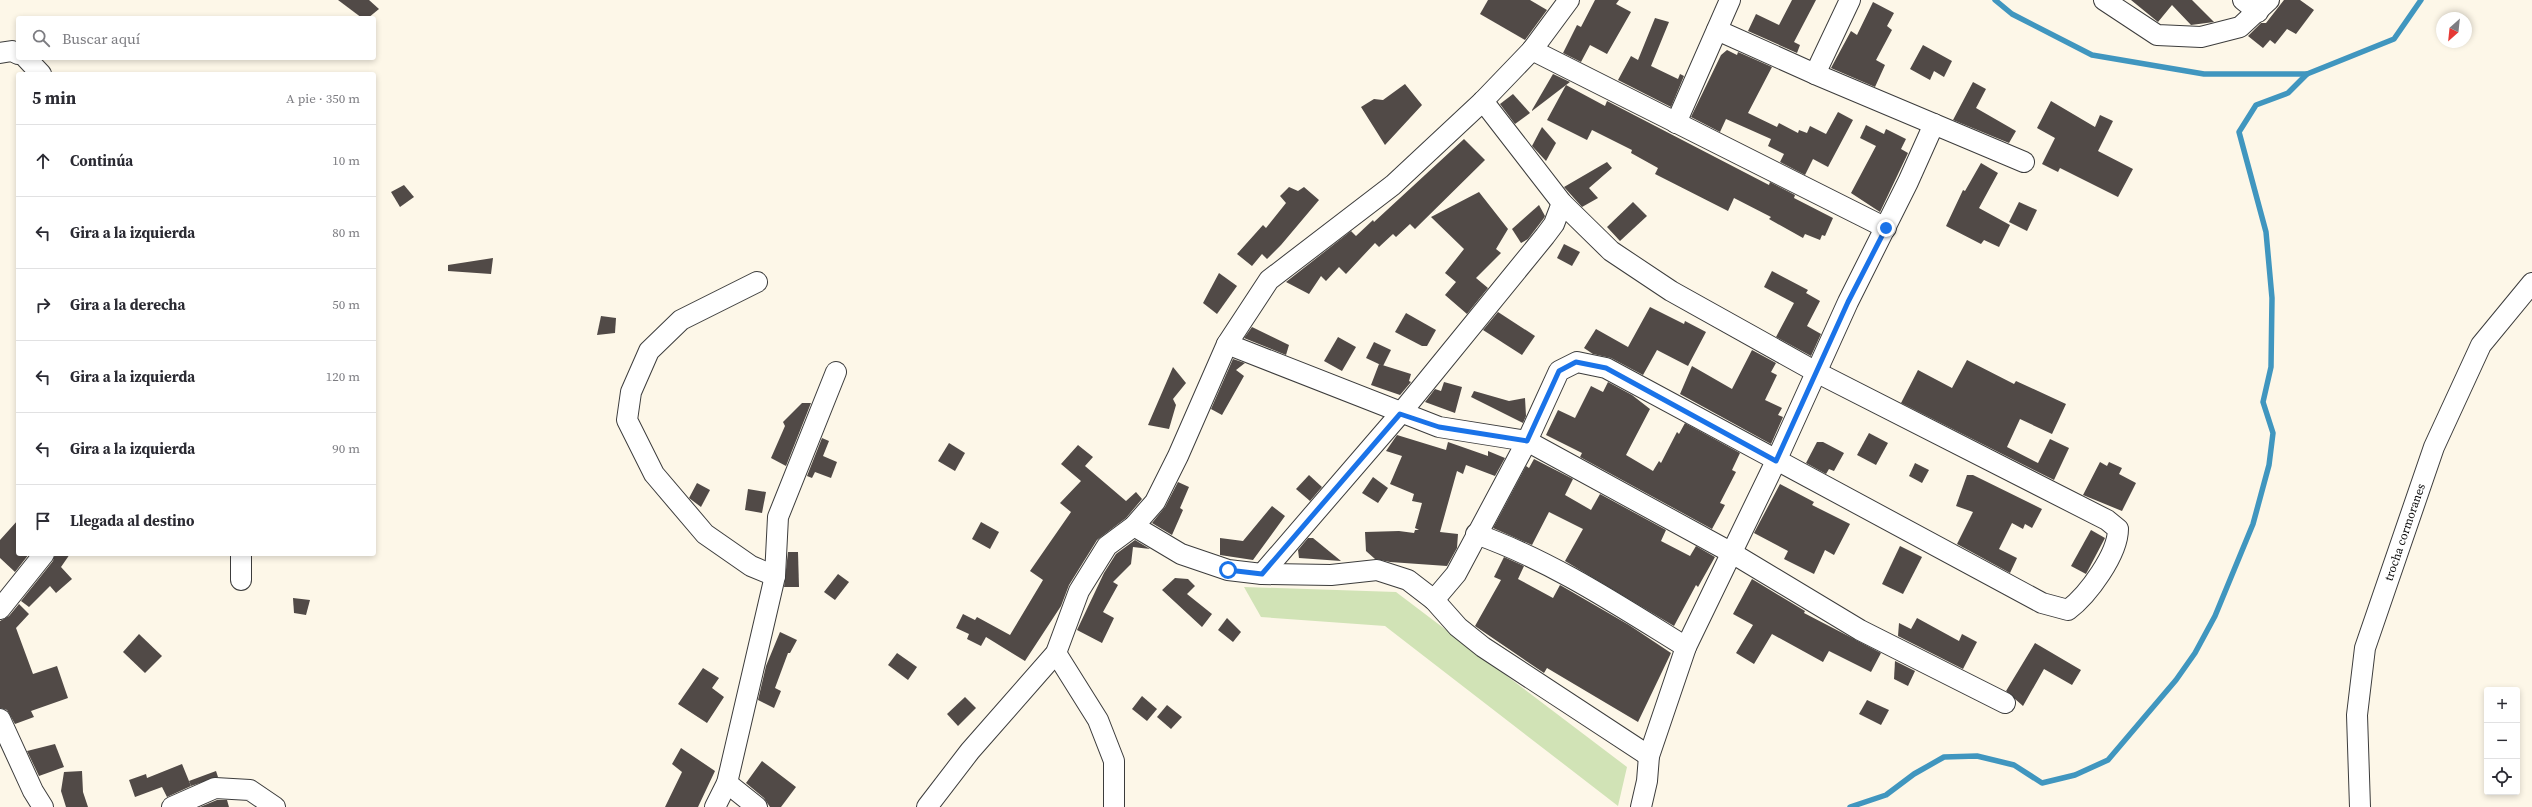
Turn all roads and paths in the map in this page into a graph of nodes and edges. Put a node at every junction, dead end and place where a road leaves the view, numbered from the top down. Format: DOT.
graph roads {
  1 [pos="1569,0"];
  2 [pos="1730,0"];
  3 [pos="1850,0"];
  4 [pos="2104,0"];
  5 [pos="2257,4"];
  6 [pos="2125,6"];
  7 [pos="1717,30"];
  8 [pos="1532,50"];
  9 [pos="0,53"];
  10 [pos="16,53"];
  11 [pos="28,60"];
  12 [pos="39,72"];
  13 [pos="1815,74"];
  14 [pos="1483,101"];
  15 [pos="1676,123"];
  16 [pos="1934,124"];
  17 [pos="2024,162"];
  18 [pos="1562,203"];
  19 [pos="1886,228"];
  20 [pos="757,282"];
  21 [pos="2532,283"];
  22 [pos="1227,344"];
  23 [pos="836,372"];
  24 [pos="1818,373"];
  25 [pos="1400,414"];
  26 [pos="1527,441"];
  27 [pos="1776,461"];
  28 [pos="1134,526"];
  29 [pos="1476,534"];
  30 [pos="1732,553"];
  31 [pos="42,556"];
  32 [pos="241,556"];
  33 [pos="1262,574"];
  34 [pos="775,576"];
  35 [pos="241,580"];
  36 [pos="1434,600"];
  37 [pos="0,609"];
  38 [pos="1686,647"];
  39 [pos="1056,653"];
  40 [pos="2005,703"];
  41 [pos="2,728"];
  42 [pos="1649,756"];
  43 [pos="727,783"];
  44 [pos="43,807"];
  45 [pos="172,807"];
  46 [pos="275,807"];
  47 [pos="715,807"];
  48 [pos="757,807"];
  49 [pos="927,807"];
  50 [pos="1114,807"];
  51 [pos="1641,807"];
  52 [pos="2360,807"];
  1 -- 8 [label="street"];
  2 -- 7 [label="street"];
  3 -- 13 [label="street"];
  4 -- 6 [label="street"];
  5 -- 6 [label="street"];
  7 -- 13 [label="street"];
  7 -- 15 [label="street"];
  8 -- 14 [label="street"];
  8 -- 15 [label="street"];
  9 -- 10 [label="street"];
  11 -- 12 [label="street"];
  13 -- 16 [label="street"];
  14 -- 18 [label="street"];
  14 -- 22 [label="street"];
  15 -- 19 [label="street"];
  16 -- 17 [label="street"];
  16 -- 19 [label="street"];
  18 -- 24 [label="street"];
  18 -- 25 [label="street"];
  19 -- 24 [label="street"];
  20 -- 34 [label="street"];
  21 -- 52 [label="street, trocha cormoranes"];
  22 -- 25 [label="street"];
  22 -- 28 [label="street"];
  23 -- 34 [label="street"];
  24 -- 27 [label="street"];
  24 -- 27 [label="street"];
  25 -- 26 [label="street"];
  25 -- 33 [label="street"];
  26 -- 27 [label="street"];
  26 -- 29 [label="street"];
  26 -- 30 [label="street"];
  27 -- 30 [label="street"];
  28 -- 33 [label="street"];
  28 -- 39 [label="street"];
  29 -- 36 [label="street"];
  29 -- 38 [label="street"];
  30 -- 38 [label="street"];
  30 -- 40 [label="street"];
  31 -- 37 [label="street"];
  32 -- 35 [label="street"];
  33 -- 36 [label="street"];
  34 -- 43 [label="street"];
  36 -- 42 [label="street"];
  38 -- 42 [label="street"];
  39 -- 49 [label="street"];
  39 -- 50 [label="street"];
  41 -- 44 [label="street"];
  42 -- 51 [label="street"];
  43 -- 47 [label="street"];
  43 -- 48 [label="street"];
  45 -- 46 [label="street"];
}
